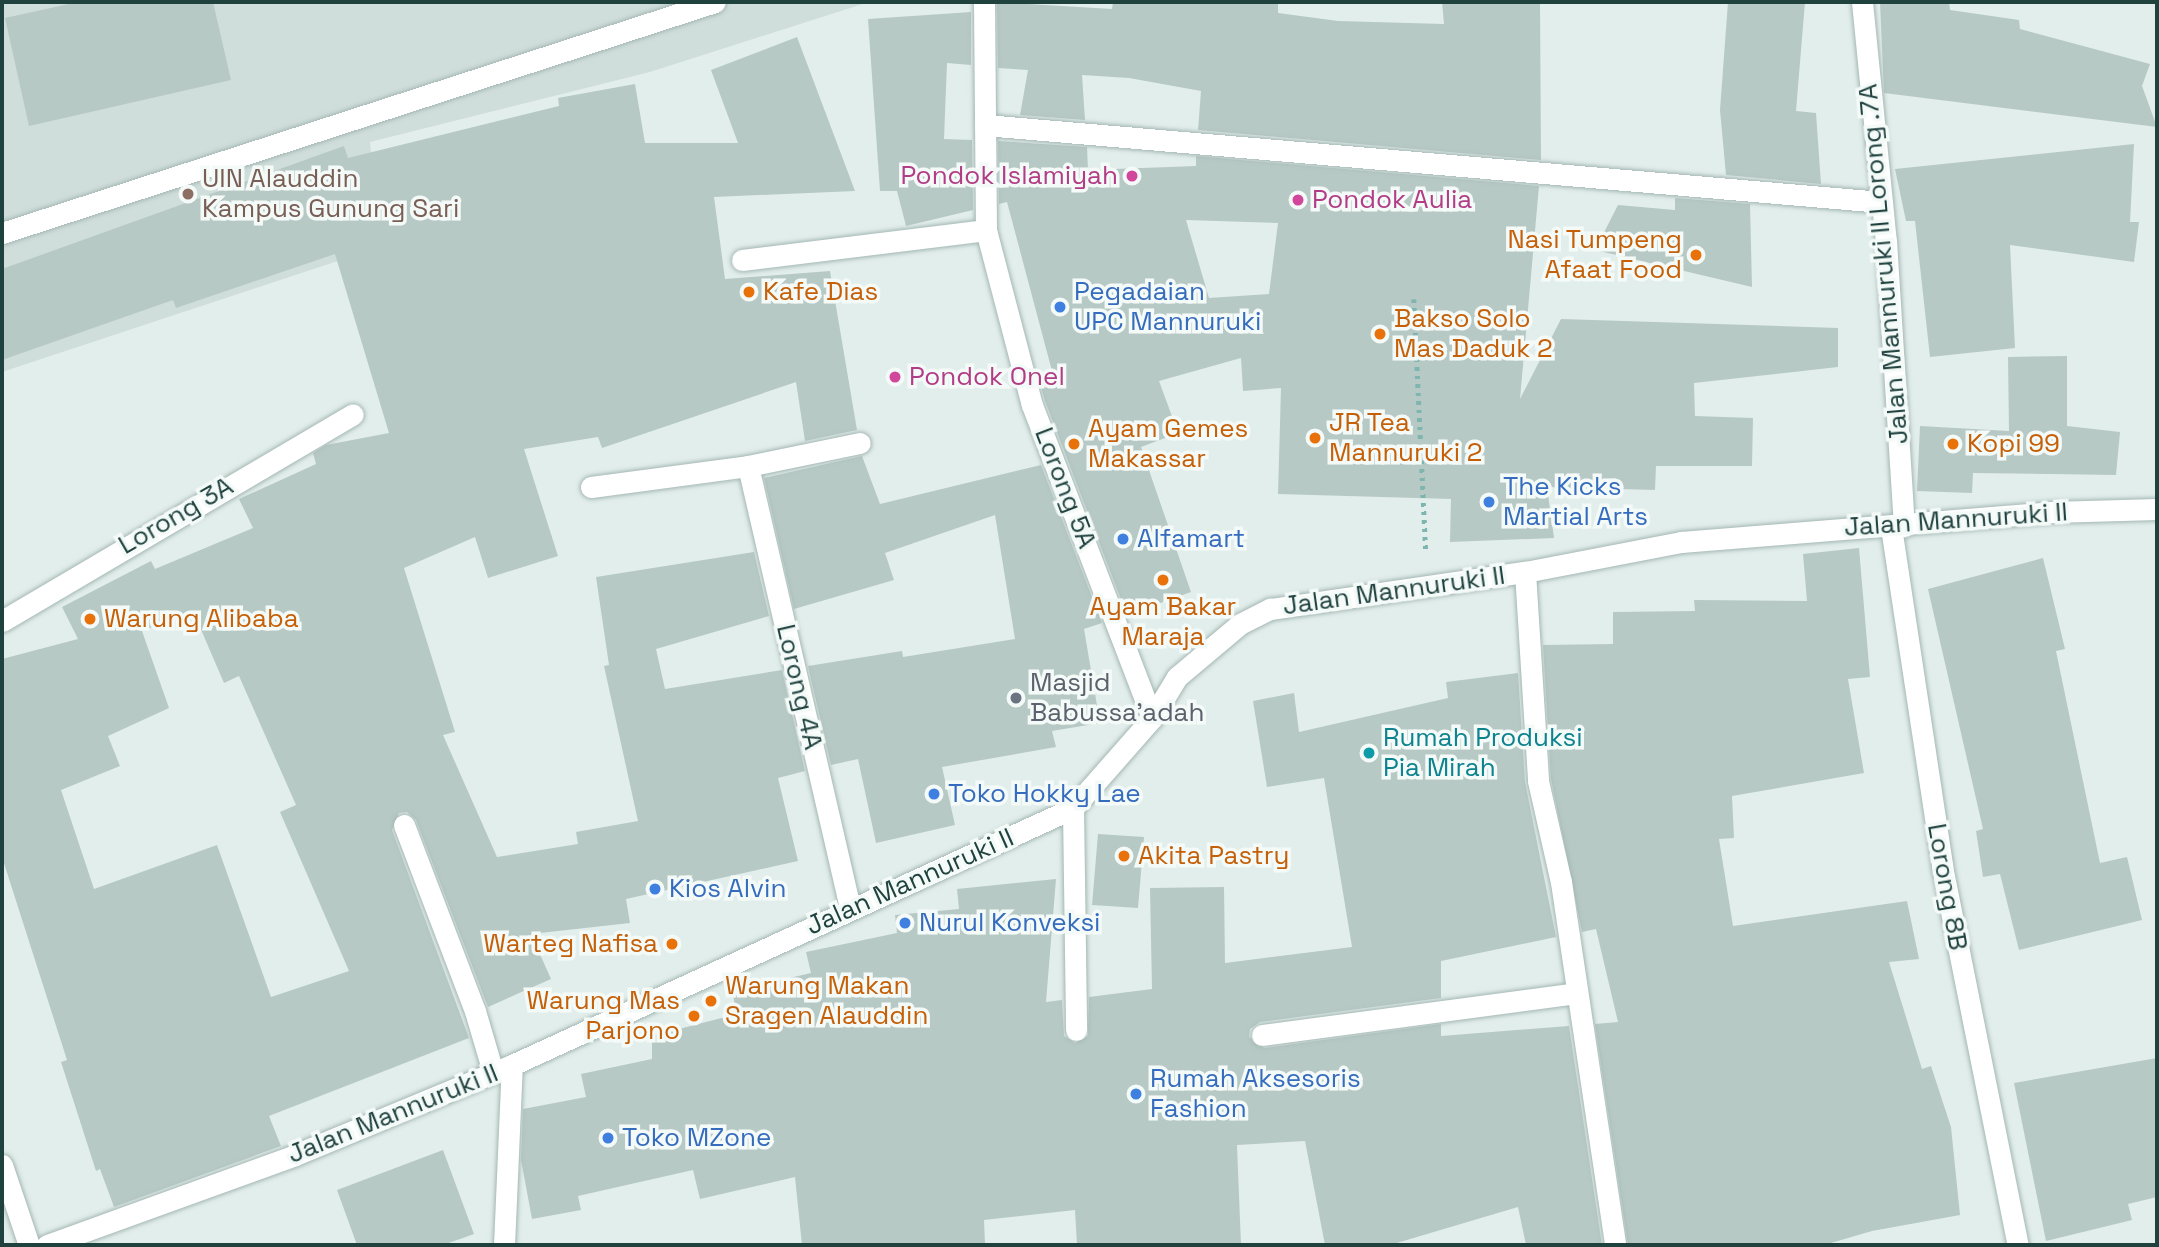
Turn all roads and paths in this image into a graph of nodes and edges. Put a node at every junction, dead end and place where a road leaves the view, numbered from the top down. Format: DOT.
graph roads {
  1 [pos="715,2"];
  2 [pos="984,2"];
  3 [pos="1862,2"];
  4 [pos="985,125"];
  5 [pos="1882,202"];
  6 [pos="986,230"];
  7 [pos="2,233"];
  8 [pos="741,260"];
  9 [pos="1413,299"];
  10 [pos="352,414"];
  11 [pos="860,443"];
  12 [pos="748,466"];
  13 [pos="591,487"];
  14 [pos="2157,509"];
  15 [pos="1897,526"];
  16 [pos="1525,572"];
  17 [pos="1427,583"];
  18 [pos="2,621"];
  19 [pos="1152,718"];
  20 [pos="1073,808"];
  21 [pos="404,825"];
  22 [pos="850,908"];
  23 [pos="1576,993"];
  24 [pos="1076,1030"];
  25 [pos="1262,1035"];
  26 [pos="503,1068"];
  27 [pos="2,1165"];
  28 [pos="29,1245"];
  29 [pos="47,1245"];
  30 [pos="504,1245"];
  31 [pos="1615,1245"];
  32 [pos="2017,1245"];
  1 -- 7 [label="street"];
  2 -- 4 [label="street, Lorong 5A"];
  3 -- 5 [label="street, Jalan Mannuruki II Lorong .7A"];
  4 -- 5 [label="street"];
  4 -- 6 [label="street, Lorong 5A"];
  5 -- 15 [label="street, Jalan Mannuruki II Lorong .7A"];
  6 -- 8 [label="street"];
  6 -- 19 [label="street, Lorong 5A"];
  9 -- 17 [label="path"];
  10 -- 18 [label="street, Lorong 3A"];
  11 -- 12 [label="street"];
  12 -- 13 [label="street"];
  12 -- 22 [label="street, Lorong 4A"];
  14 -- 15 [label="street, Jalan Mannuruki II"];
  15 -- 16 [label="street, Jalan Mannuruki II"];
  15 -- 32 [label="street, Lorong 8B"];
  16 -- 17 [label="street, Jalan Mannuruki II"];
  16 -- 23 [label="street"];
  17 -- 19 [label="street, Jalan Mannuruki II"];
  19 -- 20 [label="street, Jalan Mannuruki II"];
  20 -- 22 [label="street, Jalan Mannuruki II"];
  20 -- 24 [label="street"];
  21 -- 26 [label="street"];
  22 -- 26 [label="street, Jalan Mannuruki II"];
  23 -- 25 [label="street"];
  23 -- 31 [label="street"];
  26 -- 29 [label="street, Jalan Mannuruki II"];
  26 -- 30 [label="street"];
  27 -- 28 [label="street"];
}
